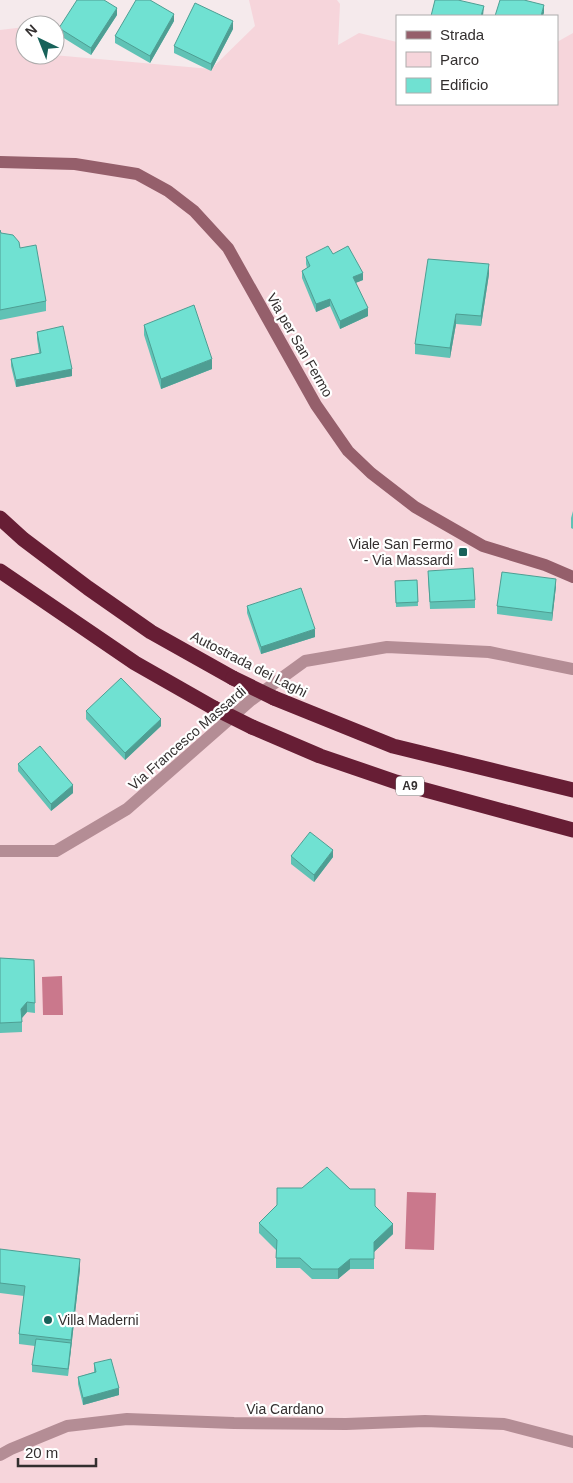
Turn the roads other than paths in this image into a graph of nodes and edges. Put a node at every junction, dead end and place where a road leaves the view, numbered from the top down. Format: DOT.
graph roads {
  1 [pos="0,162"];
  2 [pos="0,518"];
  3 [pos="0,571"];
  4 [pos="573,577"];
  5 [pos="573,669"];
  6 [pos="573,790"];
  7 [pos="573,830"];
  8 [pos="0,851"];
  9 [pos="573,1442"];
  10 [pos="0,1455"];
  1 -- 4 [label="main road, Via per San Fermo"];
  2 -- 6 [label="highway, Autostrada dei Laghi, bridge"];
  3 -- 7 [label="highway, A9, bridge"];
  5 -- 8 [label="street, Via Francesco Massardi"];
  9 -- 10 [label="street, Via Cardano"];
}
